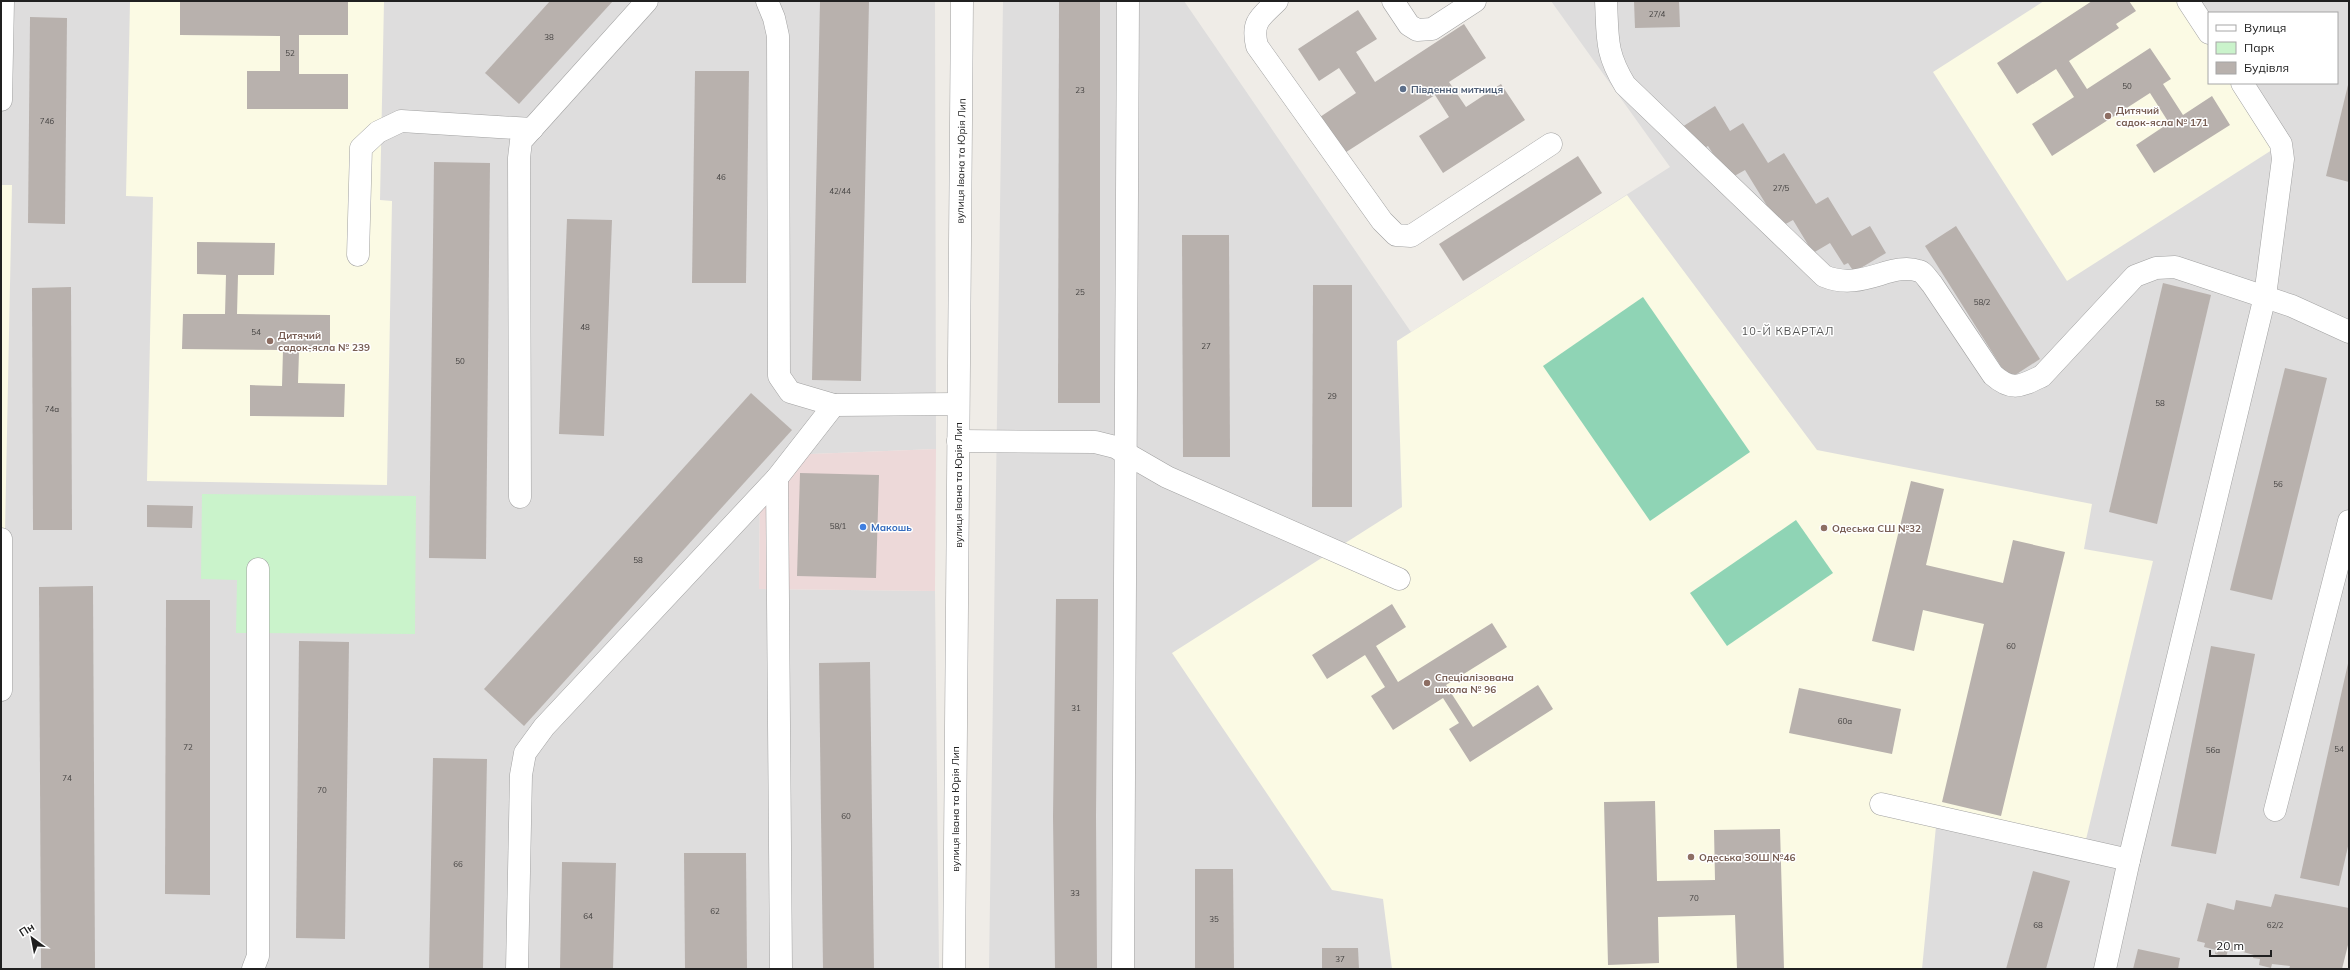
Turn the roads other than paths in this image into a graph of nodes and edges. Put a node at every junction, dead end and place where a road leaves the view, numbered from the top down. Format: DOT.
graph roads {
  1 [pos="3,1"];
  2 [pos="647,1"];
  3 [pos="767,1"];
  4 [pos="962,1"];
  5 [pos="1128,1"];
  6 [pos="1277,1"];
  7 [pos="1393,1"];
  8 [pos="1476,1"];
  9 [pos="1606,1"];
  10 [pos="2188,1"];
  11 [pos="2208,31"];
  12 [pos="2243,84"];
  13 [pos="1,100"];
  14 [pos="532,129"];
  15 [pos="1551,144"];
  16 [pos="358,255"];
  17 [pos="2265,296"];
  18 [pos="2349,332"];
  19 [pos="958,404"];
  20 [pos="834,405"];
  21 [pos="958,441"];
  22 [pos="1124,452"];
  23 [pos="777,478"];
  24 [pos="520,497"];
  25 [pos="2349,521"];
  26 [pos="1,539"];
  27 [pos="258,569"];
  28 [pos="1399,579"];
  29 [pos="1,690"];
  30 [pos="1881,804"];
  31 [pos="2275,810"];
  32 [pos="2129,860"];
  33 [pos="253,969"];
  34 [pos="517,969"];
  35 [pos="781,969"];
  36 [pos="954,969"];
  37 [pos="1123,969"];
  38 [pos="2104,969"];
  1 -- 13 [label="street"];
  2 -- 14 [label="street"];
  3 -- 20 [label="street"];
  4 -- 19 [label="street, вулиця Івана та Юрія Лип"];
  5 -- 22 [label="street"];
  6 -- 15 [label="street"];
  7 -- 8 [label="street"];
  9 -- 17 [label="street"];
  10 -- 11 [label="street"];
  12 -- 17 [label="street"];
  14 -- 16 [label="street"];
  14 -- 24 [label="street"];
  17 -- 18 [label="street"];
  17 -- 32 [label="street"];
  19 -- 20 [label="street"];
  19 -- 21 [label="street, вулиця Івана та Юрія Лип"];
  20 -- 23 [label="street"];
  21 -- 22 [label="street"];
  21 -- 36 [label="street, вулиця Івана та Юрія Лип"];
  22 -- 28 [label="street"];
  22 -- 37 [label="street"];
  23 -- 34 [label="street"];
  23 -- 35 [label="street"];
  25 -- 31 [label="street"];
  26 -- 29 [label="street"];
  27 -- 33 [label="street"];
  30 -- 32 [label="street"];
  32 -- 38 [label="street"];
}
